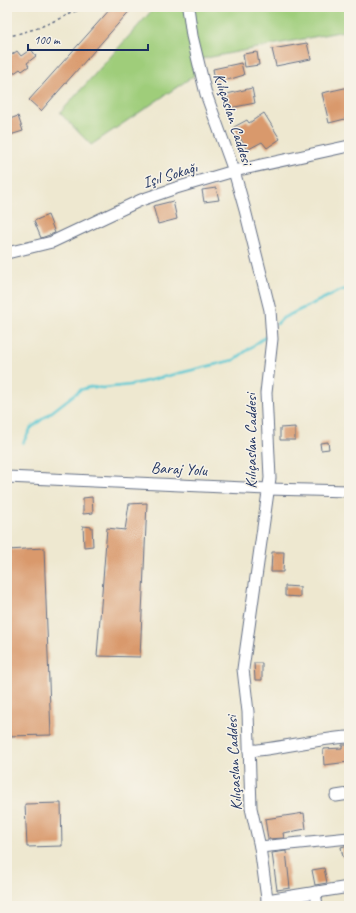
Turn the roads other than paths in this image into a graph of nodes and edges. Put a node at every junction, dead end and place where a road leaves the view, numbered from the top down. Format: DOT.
graph roads {
  1 [pos="188,7"];
  2 [pos="349,146"];
  3 [pos="234,171"];
  4 [pos="7,252"];
  5 [pos="7,477"];
  6 [pos="268,490"];
  7 [pos="349,491"];
  8 [pos="349,737"];
  9 [pos="249,751"];
  10 [pos="349,794"];
  11 [pos="336,796"];
  12 [pos="349,838"];
  13 [pos="260,847"];
  14 [pos="349,886"];
  15 [pos="315,892"];
  16 [pos="268,903"];
  17 [pos="317,906"];
  1 -- 3 [label="street, Kılıçaslan Caddesi"];
  2 -- 3 [label="street, Işıl Sokağı"];
  3 -- 4 [label="street, Işıl Sokağı"];
  3 -- 6 [label="street, Kılıçaslan Caddesi"];
  5 -- 6 [label="street, Baraj Yolu"];
  6 -- 7 [label="street, Baraj Yolu"];
  6 -- 9 [label="street, Kılıçaslan Caddesi"];
  8 -- 9 [label="street"];
  9 -- 13 [label="street, Kılıçaslan Caddesi"];
  10 -- 11 [label="street"];
  12 -- 13 [label="street"];
  13 -- 16 [label="street, Kılıçaslan Caddesi"];
  14 -- 15 [label="street"];
  15 -- 16 [label="street"];
  15 -- 17 [label="street"];
}
